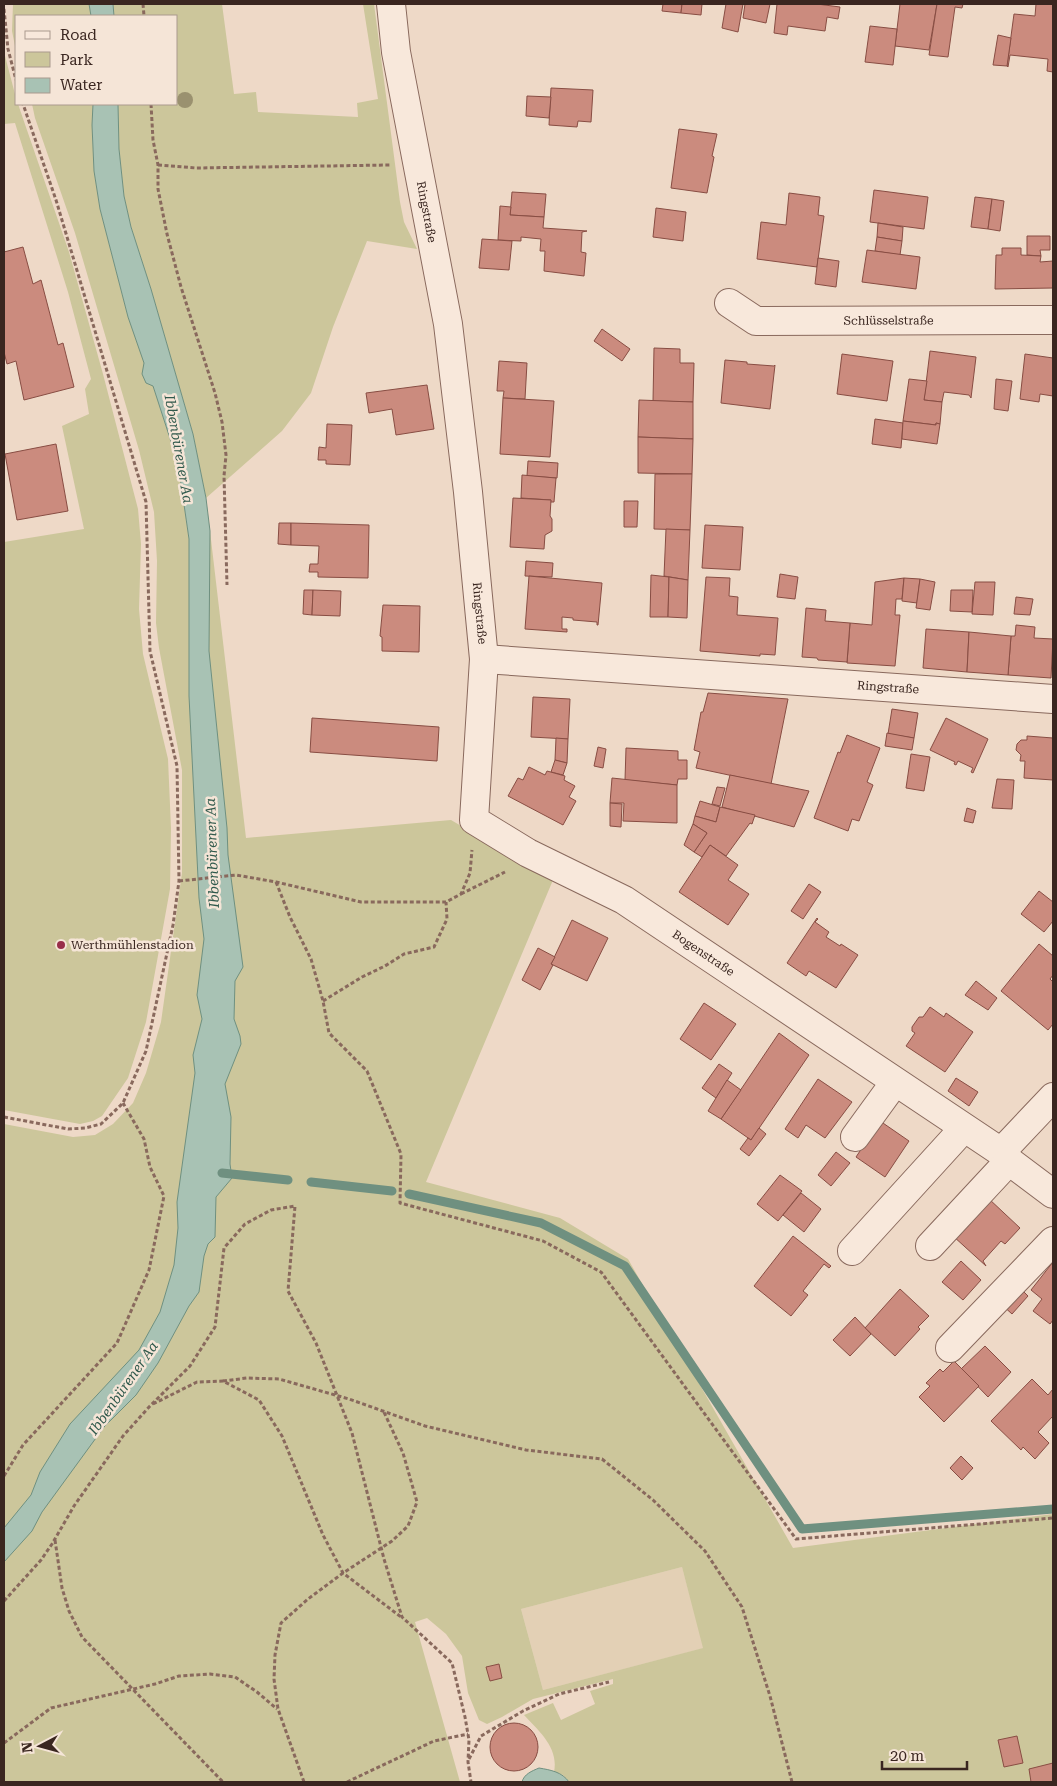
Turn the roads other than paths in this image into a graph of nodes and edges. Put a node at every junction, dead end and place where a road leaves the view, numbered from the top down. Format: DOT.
graph roads {
  1 [pos="391,4"];
  2 [pos="730,303"];
  3 [pos="1053,320"];
  4 [pos="484,659"];
  5 [pos="1053,699"];
  6 [pos="895,1082"];
  7 [pos="1053,1097"];
  8 [pos="964,1128"];
  9 [pos="854,1137"];
  10 [pos="1005,1157"];
  11 [pos="1053,1194"];
  12 [pos="1053,1241"];
  13 [pos="930,1246"];
  14 [pos="852,1251"];
  15 [pos="950,1348"];
  1 -- 4 [label="street, Ringstraße"];
  2 -- 3 [label="street, Schlüsselstraße"];
  4 -- 5 [label="street, Ringstraße"];
  4 -- 6 [label="street, Bogenstraße"];
  6 -- 8 [label="street, Bogenstraße"];
  6 -- 9 [label="street"];
  7 -- 10 [label="street"];
  8 -- 10 [label="street, Bogenstraße"];
  8 -- 14 [label="street"];
  10 -- 11 [label="street, Bogenstraße"];
  10 -- 13 [label="street"];
  12 -- 15 [label="street"];
}
